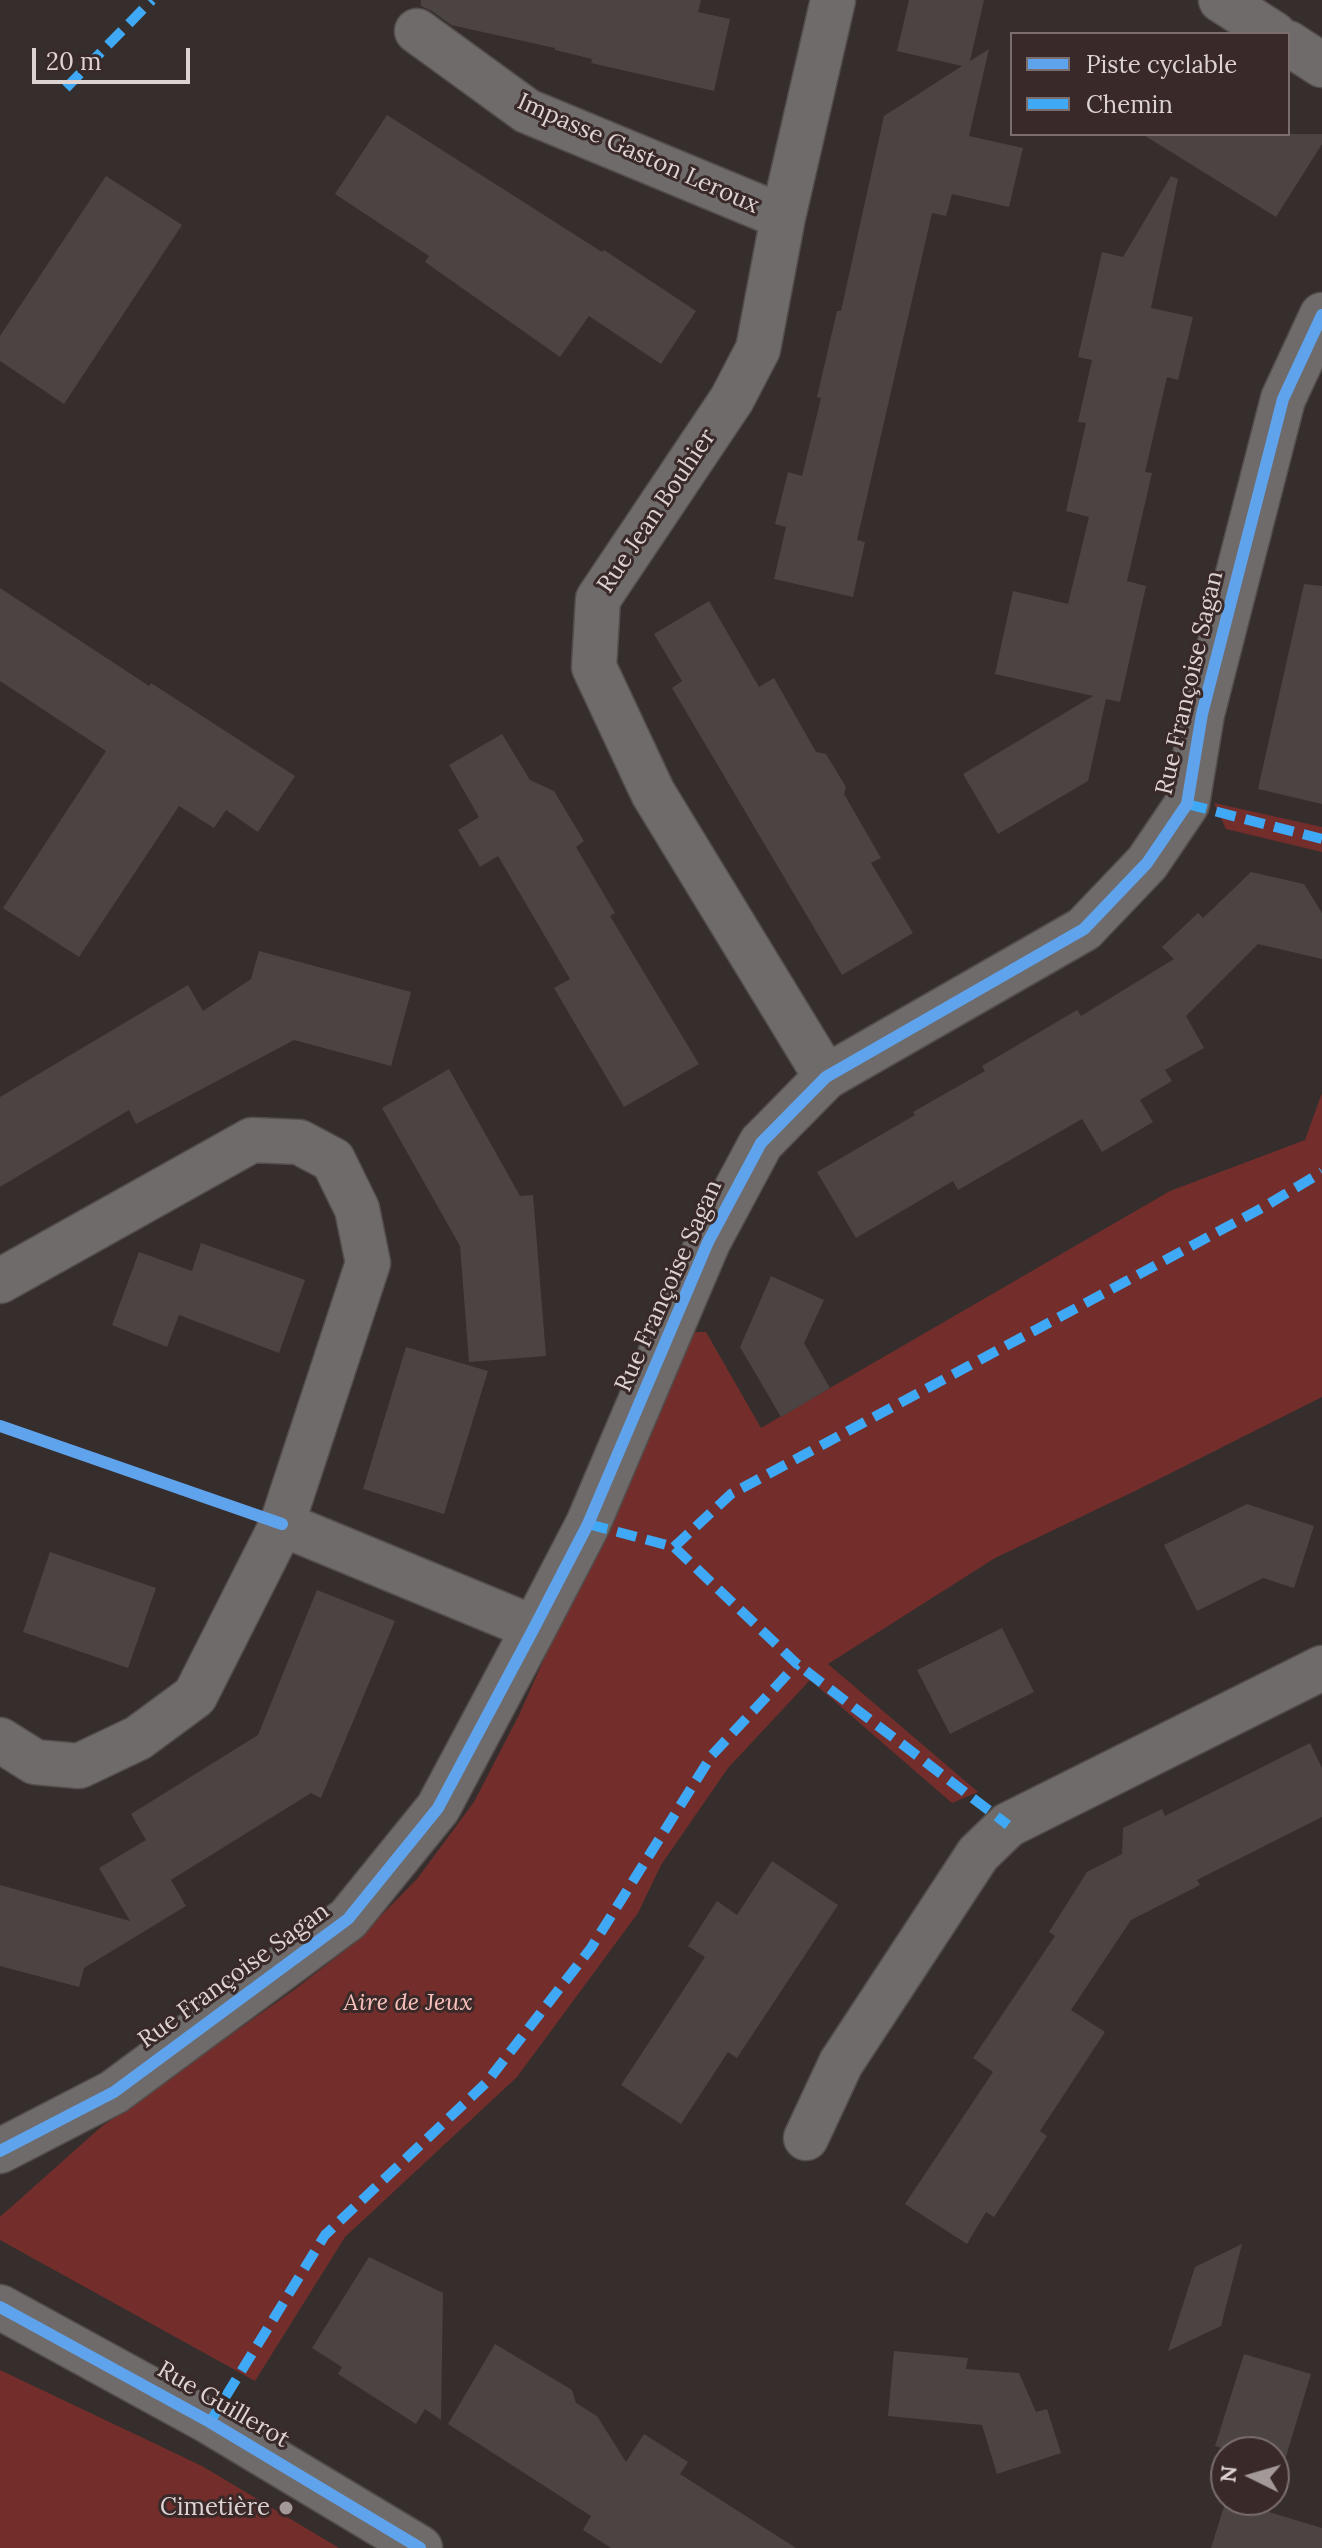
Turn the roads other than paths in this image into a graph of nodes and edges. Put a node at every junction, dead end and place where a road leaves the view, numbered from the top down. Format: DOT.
graph roads {
  1 [pos="833,0"];
  2 [pos="1221,0"];
  3 [pos="417,31"];
  4 [pos="1271,32"];
  5 [pos="1290,44"];
  6 [pos="1322,65"];
  7 [pos="783,217"];
  8 [pos="1322,315"];
  9 [pos="826,1077"];
  10 [pos="0,1281"];
  11 [pos="282,1524"];
  12 [pos="534,1628"];
  13 [pos="1322,1668"];
  14 [pos="0,1740"];
  15 [pos="806,2138"];
  16 [pos="0,2151"];
  17 [pos="0,2307"];
  18 [pos="420,2548"];
  1 -- 7 [label="street, Rue Jean Bouhier"];
  2 -- 4 [label="street"];
  3 -- 7 [label="street, Impasse Gaston Leroux"];
  5 -- 6 [label="street"];
  7 -- 9 [label="street, Rue Jean Bouhier"];
  8 -- 9 [label="street, Rue Françoise Sagan"];
  9 -- 12 [label="street, Rue Françoise Sagan"];
  10 -- 11 [label="street"];
  11 -- 12 [label="street"];
  11 -- 14 [label="street"];
  12 -- 16 [label="street, Rue Françoise Sagan"];
  13 -- 15 [label="street"];
  17 -- 18 [label="street, Rue Guillerot"];
}
